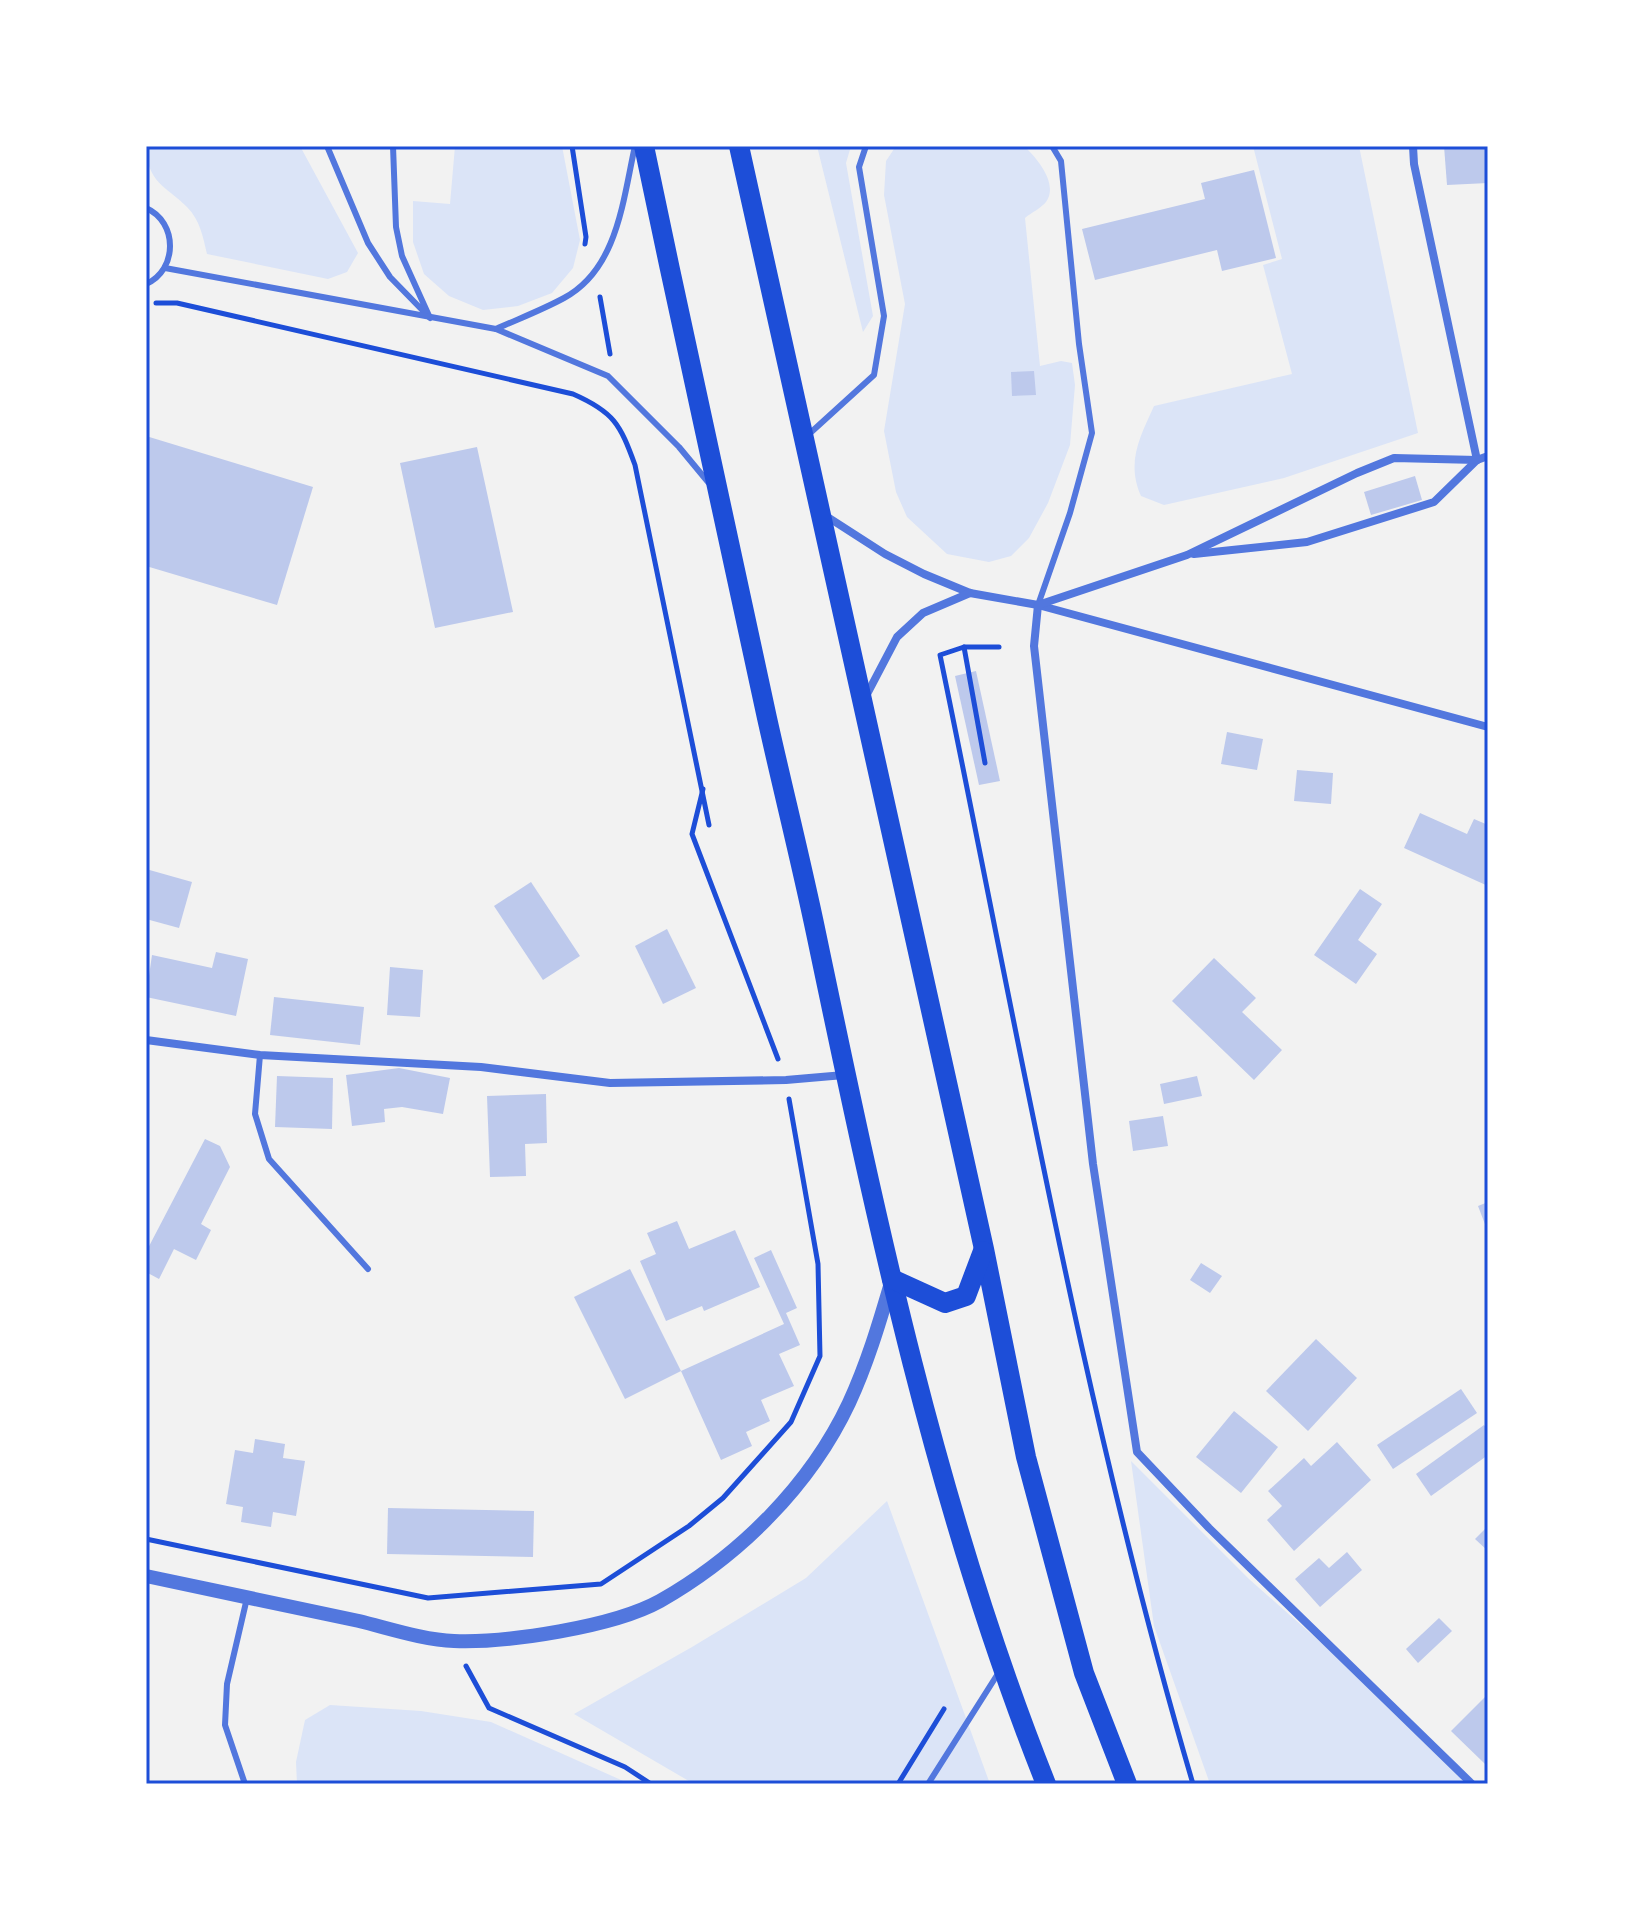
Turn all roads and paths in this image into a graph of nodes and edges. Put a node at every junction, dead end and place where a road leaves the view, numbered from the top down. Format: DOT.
graph roads {
  1 [pos="327,146"];
  2 [pos="393,146"];
  3 [pos="572,146"];
  4 [pos="635,146"];
  5 [pos="644,146"];
  6 [pos="739,146"];
  7 [pos="866,146"];
  8 [pos="1052,146"];
  9 [pos="1413,146"];
  10 [pos="146,208"];
  11 [pos="584,248"];
  12 [pos="165,268"];
  13 [pos="146,284"];
  14 [pos="600,292"];
  15 [pos="146,304"];
  16 [pos="430,318"];
  17 [pos="496,329"];
  18 [pos="610,357"];
  19 [pos="802,440"];
  20 [pos="1488,456"];
  21 [pos="1477,460"];
  22 [pos="718,494"];
  23 [pos="818,511"];
  24 [pos="1187,555"];
  25 [pos="970,593"];
  26 [pos="1038,605"];
  27 [pos="964,647"];
  28 [pos="999,647"];
  29 [pos="862,703"];
  30 [pos="1488,727"];
  31 [pos="985,763"];
  32 [pos="703,789"];
  33 [pos="709,825"];
  34 [pos="146,1040"];
  35 [pos="260,1055"];
  36 [pos="844,1075"];
  37 [pos="786,1080"];
  38 [pos="984,1249"];
  39 [pos="368,1269"];
  40 [pos="892,1279"];
  41 [pos="146,1539"];
  42 [pos="146,1576"];
  43 [pos="247,1598"];
  44 [pos="452,1641"];
  45 [pos="1004,1666"];
  46 [pos="944,1709"];
  47 [pos="245,1784"];
  48 [pos="651,1784"];
  49 [pos="898,1784"];
  50 [pos="928,1784"];
  51 [pos="1046,1784"];
  52 [pos="1127,1784"];
  53 [pos="1193,1784"];
  54 [pos="1472,1784"];
  1 -- 16 [label="lane"];
  2 -- 16 [label="lane"];
  3 -- 11 [label="path"];
  4 -- 17 [label="lane"];
  5 -- 22 [label="main road"];
  6 -- 19 [label="main road"];
  7 -- 19 [label="lane"];
  8 -- 26 [label="lane"];
  9 -- 21 [label="street"];
  10 -- 12 [label="lane"];
  12 -- 13 [label="lane"];
  12 -- 16 [label="lane"];
  14 -- 18 [label="path"];
  15 -- 32 [label="path"];
  16 -- 17 [label="lane"];
  17 -- 22 [label="lane"];
  19 -- 23 [label="main road"];
  20 -- 21 [label="street"];
  21 -- 24 [label="street"];
  21 -- 24 [label="street"];
  22 -- 36 [label="main road"];
  23 -- 25 [label="street"];
  23 -- 29 [label="main road"];
  24 -- 26 [label="street"];
  25 -- 26 [label="street"];
  25 -- 29 [label="street"];
  26 -- 30 [label="street"];
  26 -- 54 [label="street"];
  27 -- 28 [label="path"];
  27 -- 31 [label="path"];
  27 -- 53 [label="path"];
  29 -- 38 [label="main road"];
  32 -- 33 [label="path"];
  32 -- 37 [label="path"];
  34 -- 35 [label="street"];
  35 -- 37 [label="street"];
  35 -- 39 [label="lane"];
  36 -- 37 [label="street"];
  36 -- 40 [label="main road"];
  37 -- 41 [label="path"];
  38 -- 40 [label="main road"];
  38 -- 52 [label="main road"];
  40 -- 44 [label="street"];
  40 -- 45 [label="main road"];
  42 -- 43 [label="street"];
  43 -- 44 [label="street"];
  43 -- 47 [label="lane"];
  44 -- 48 [label="path"];
  45 -- 50 [label="lane"];
  45 -- 51 [label="main road"];
  46 -- 49 [label="path"];
}
